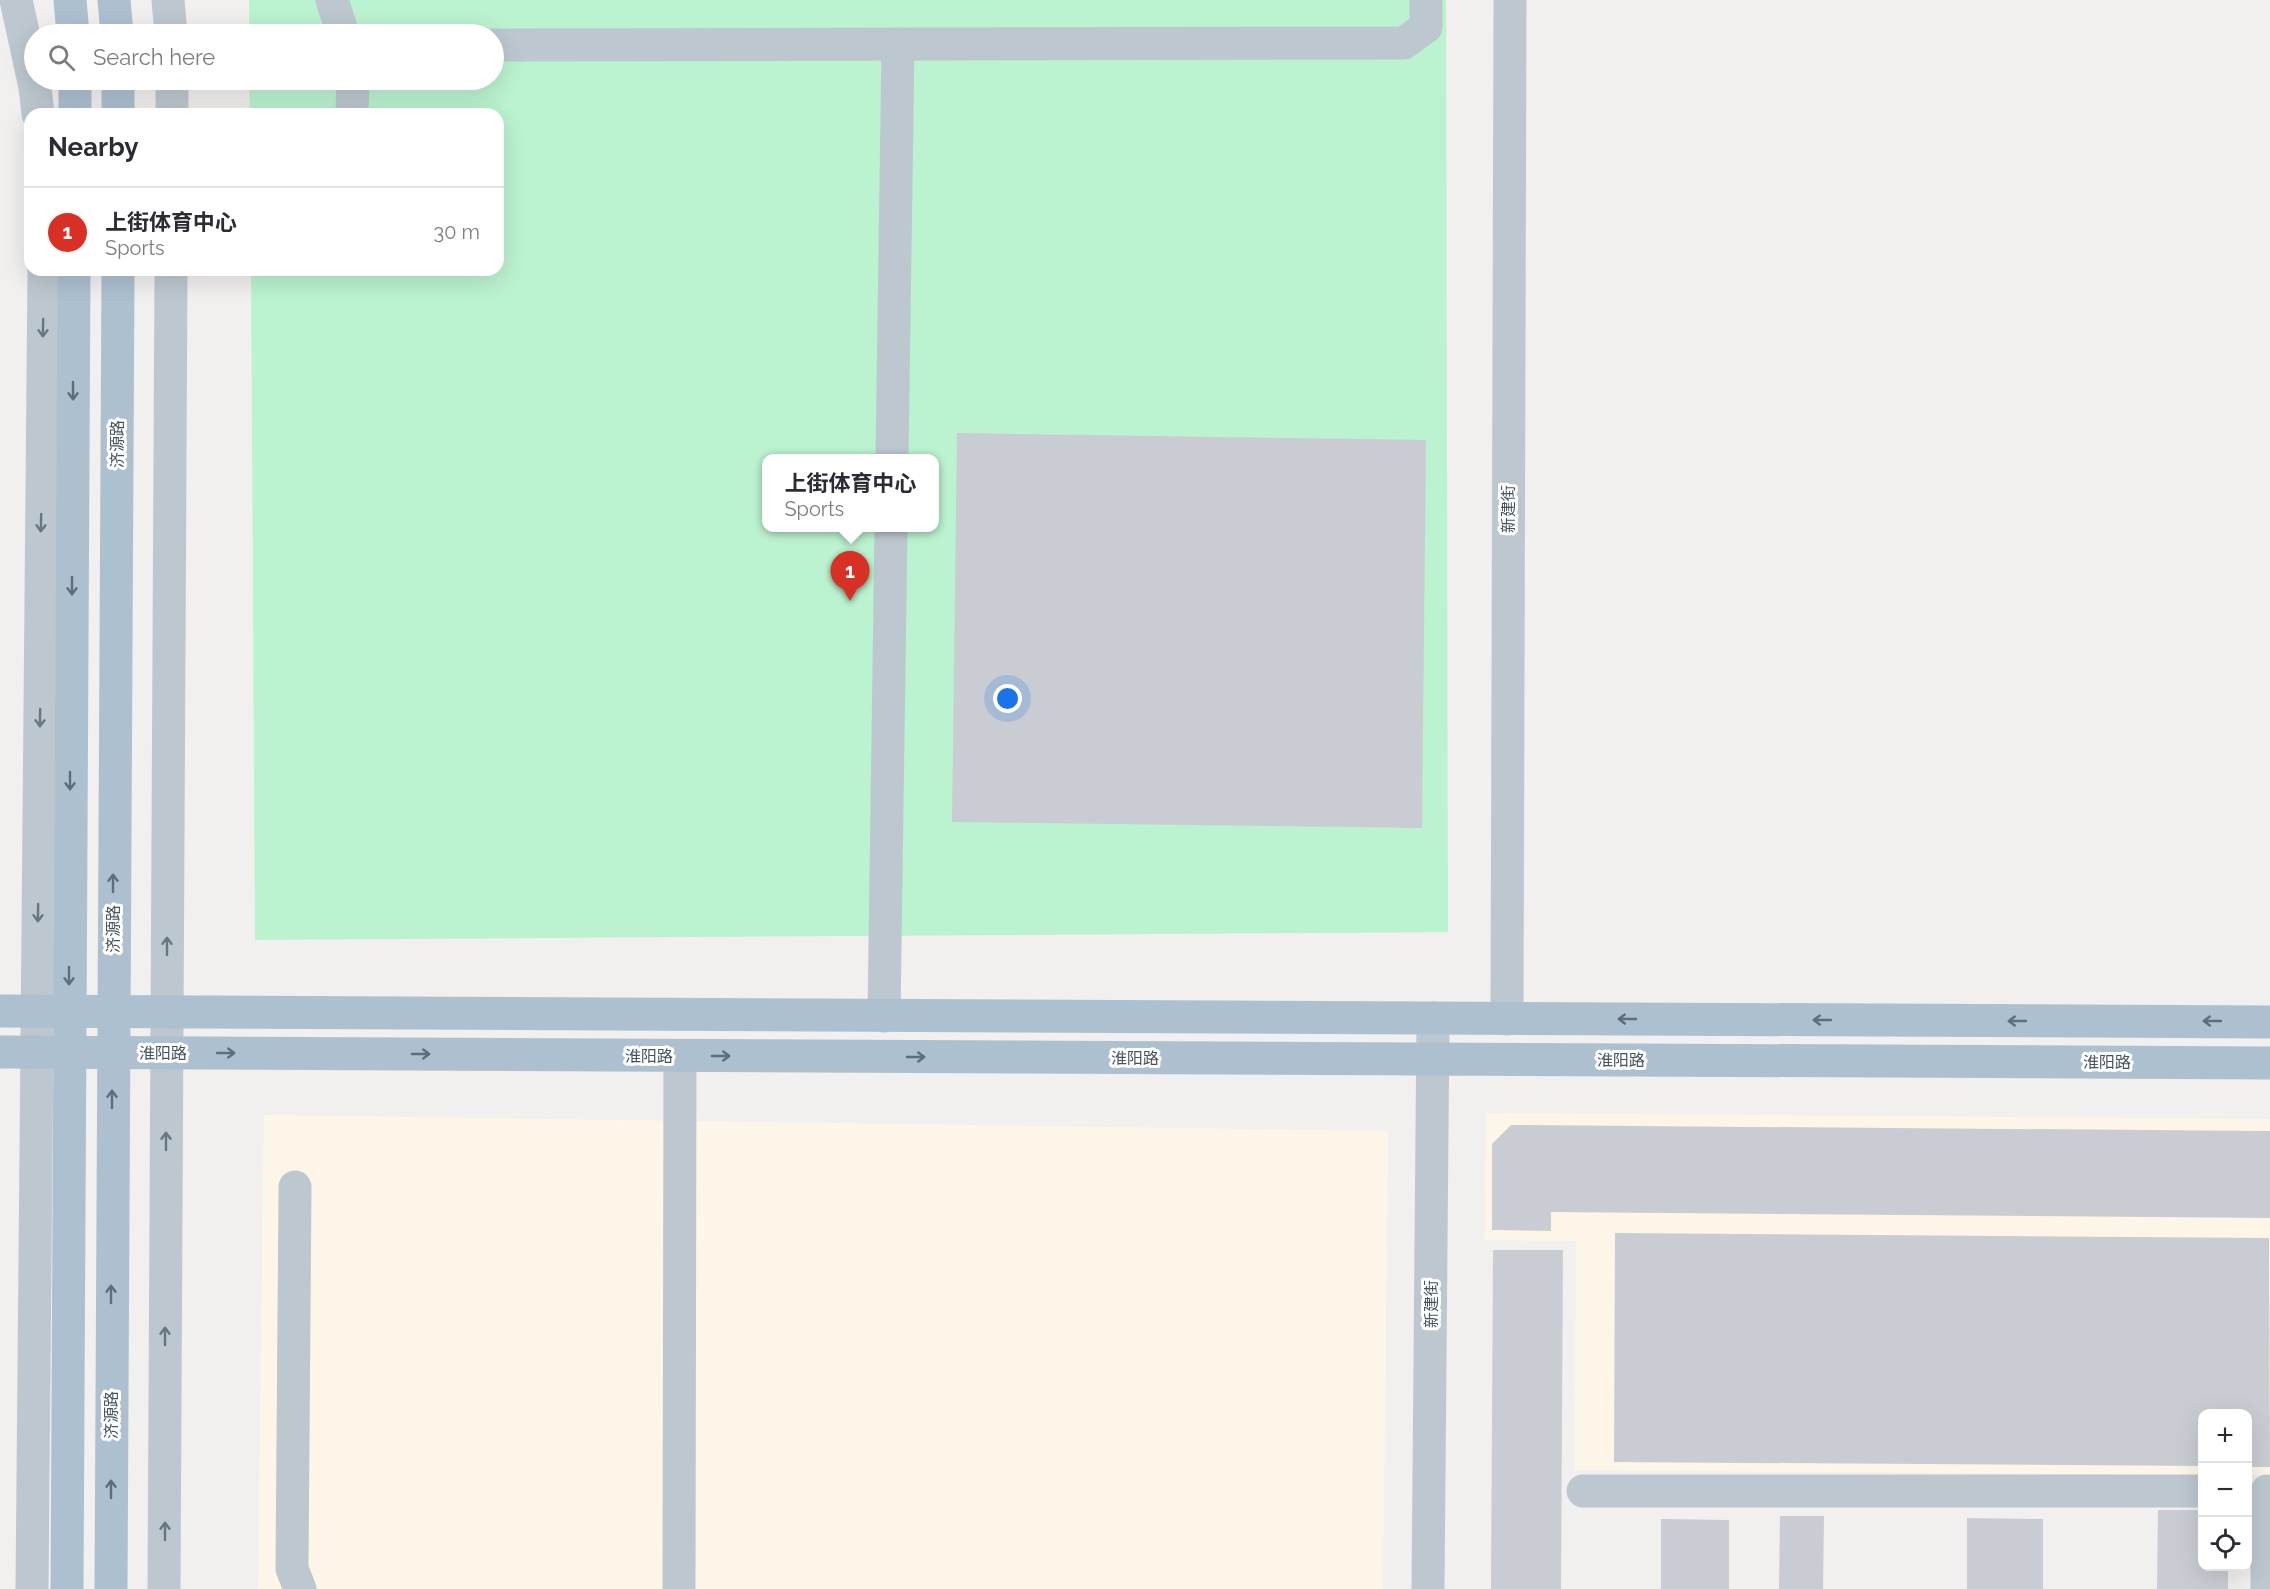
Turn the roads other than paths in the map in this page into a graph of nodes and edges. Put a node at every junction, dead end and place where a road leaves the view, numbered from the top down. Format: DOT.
graph roads {
  1 [pos="16,0"];
  2 [pos="70,0"];
  3 [pos="114,0"];
  4 [pos="168,0"];
  5 [pos="332,0"];
  6 [pos="1426,0"];
  7 [pos="1509,0"];
  8 [pos="72,24"];
  9 [pos="116,24"];
  10 [pos="170,24"];
  11 [pos="340,24"];
  12 [pos="24,37"];
  13 [pos="898,44"];
  14 [pos="504,45"];
  15 [pos="35,90"];
  16 [pos="75,90"];
  17 [pos="118,90"];
  18 [pos="172,90"];
  19 [pos="352,90"];
  20 [pos="37,108"];
  21 [pos="75,108"];
  22 [pos="118,108"];
  23 [pos="172,108"];
  24 [pos="352,108"];
  25 [pos="44,276"];
  26 [pos="74,276"];
  27 [pos="118,276"];
  28 [pos="171,276"];
  29 [pos="892,454"];
  30 [pos="891,532"];
  31 [pos="0,1011"];
  32 [pos="53,1011"];
  33 [pos="112,1011"];
  34 [pos="166,1011"];
  35 [pos="884,1016"];
  36 [pos="1433,1018"];
  37 [pos="1507,1019"];
  38 [pos="2270,1022"];
  39 [pos="0,1052"];
  40 [pos="52,1052"];
  41 [pos="112,1052"];
  42 [pos="166,1053"];
  43 [pos="680,1056"];
  44 [pos="1433,1060"];
  45 [pos="2270,1063"];
  46 [pos="295,1187"];
  47 [pos="1583,1491"];
  48 [pos="2198,1491"];
  49 [pos="2262,1491"];
  50 [pos="32,1589"];
  51 [pos="67,1589"];
  52 [pos="111,1589"];
  53 [pos="164,1589"];
  54 [pos="300,1589"];
  55 [pos="679,1589"];
  56 [pos="1428,1589"];
  57 [pos="2267,1589"];
  1 -- 12 [label="street"];
  2 -- 8 [label="main road"];
  3 -- 9 [label="main road"];
  4 -- 10 [label="street"];
  5 -- 11 [label="street"];
  6 -- 13 [label="street"];
  7 -- 37 [label="street, 新建街"];
  13 -- 14 [label="street"];
  13 -- 29 [label="street"];
  15 -- 20 [label="street"];
  16 -- 21 [label="main road"];
  17 -- 22 [label="main road"];
  18 -- 23 [label="street"];
  19 -- 24 [label="street"];
  25 -- 32 [label="street, one-way"];
  26 -- 32 [label="main road, one-way"];
  33 -- 27 [label="main road, 济源路, one-way"];
  34 -- 28 [label="street, one-way"];
  30 -- 35 [label="street"];
  31 -- 32 [label="main road"];
  32 -- 33 [label="main road"];
  32 -- 40 [label="main road"];
  33 -- 34 [label="main road"];
  33 -- 41 [label="main road, 济源路"];
  34 -- 35 [label="main road"];
  34 -- 42 [label="street"];
  35 -- 36 [label="main road"];
  36 -- 37 [label="main road"];
  36 -- 44 [label="street, 新建街"];
  38 -- 37 [label="main road, one-way"];
  39 -- 40 [label="main road, 淮阳路"];
  40 -- 41 [label="main road, 淮阳路"];
  40 -- 50 [label="street"];
  40 -- 51 [label="main road"];
  41 -- 42 [label="main road, 淮阳路"];
  52 -- 41 [label="main road, 济源路, one-way"];
  42 -- 43 [label="main road, 淮阳路, one-way"];
  53 -- 42 [label="street, one-way"];
  43 -- 44 [label="main road, 淮阳路, one-way"];
  43 -- 55 [label="street"];
  44 -- 45 [label="main road, 淮阳路"];
  44 -- 56 [label="street, 新建街"];
  46 -- 54 [label="street"];
  47 -- 48 [label="street"];
  49 -- 57 [label="street"];
}
